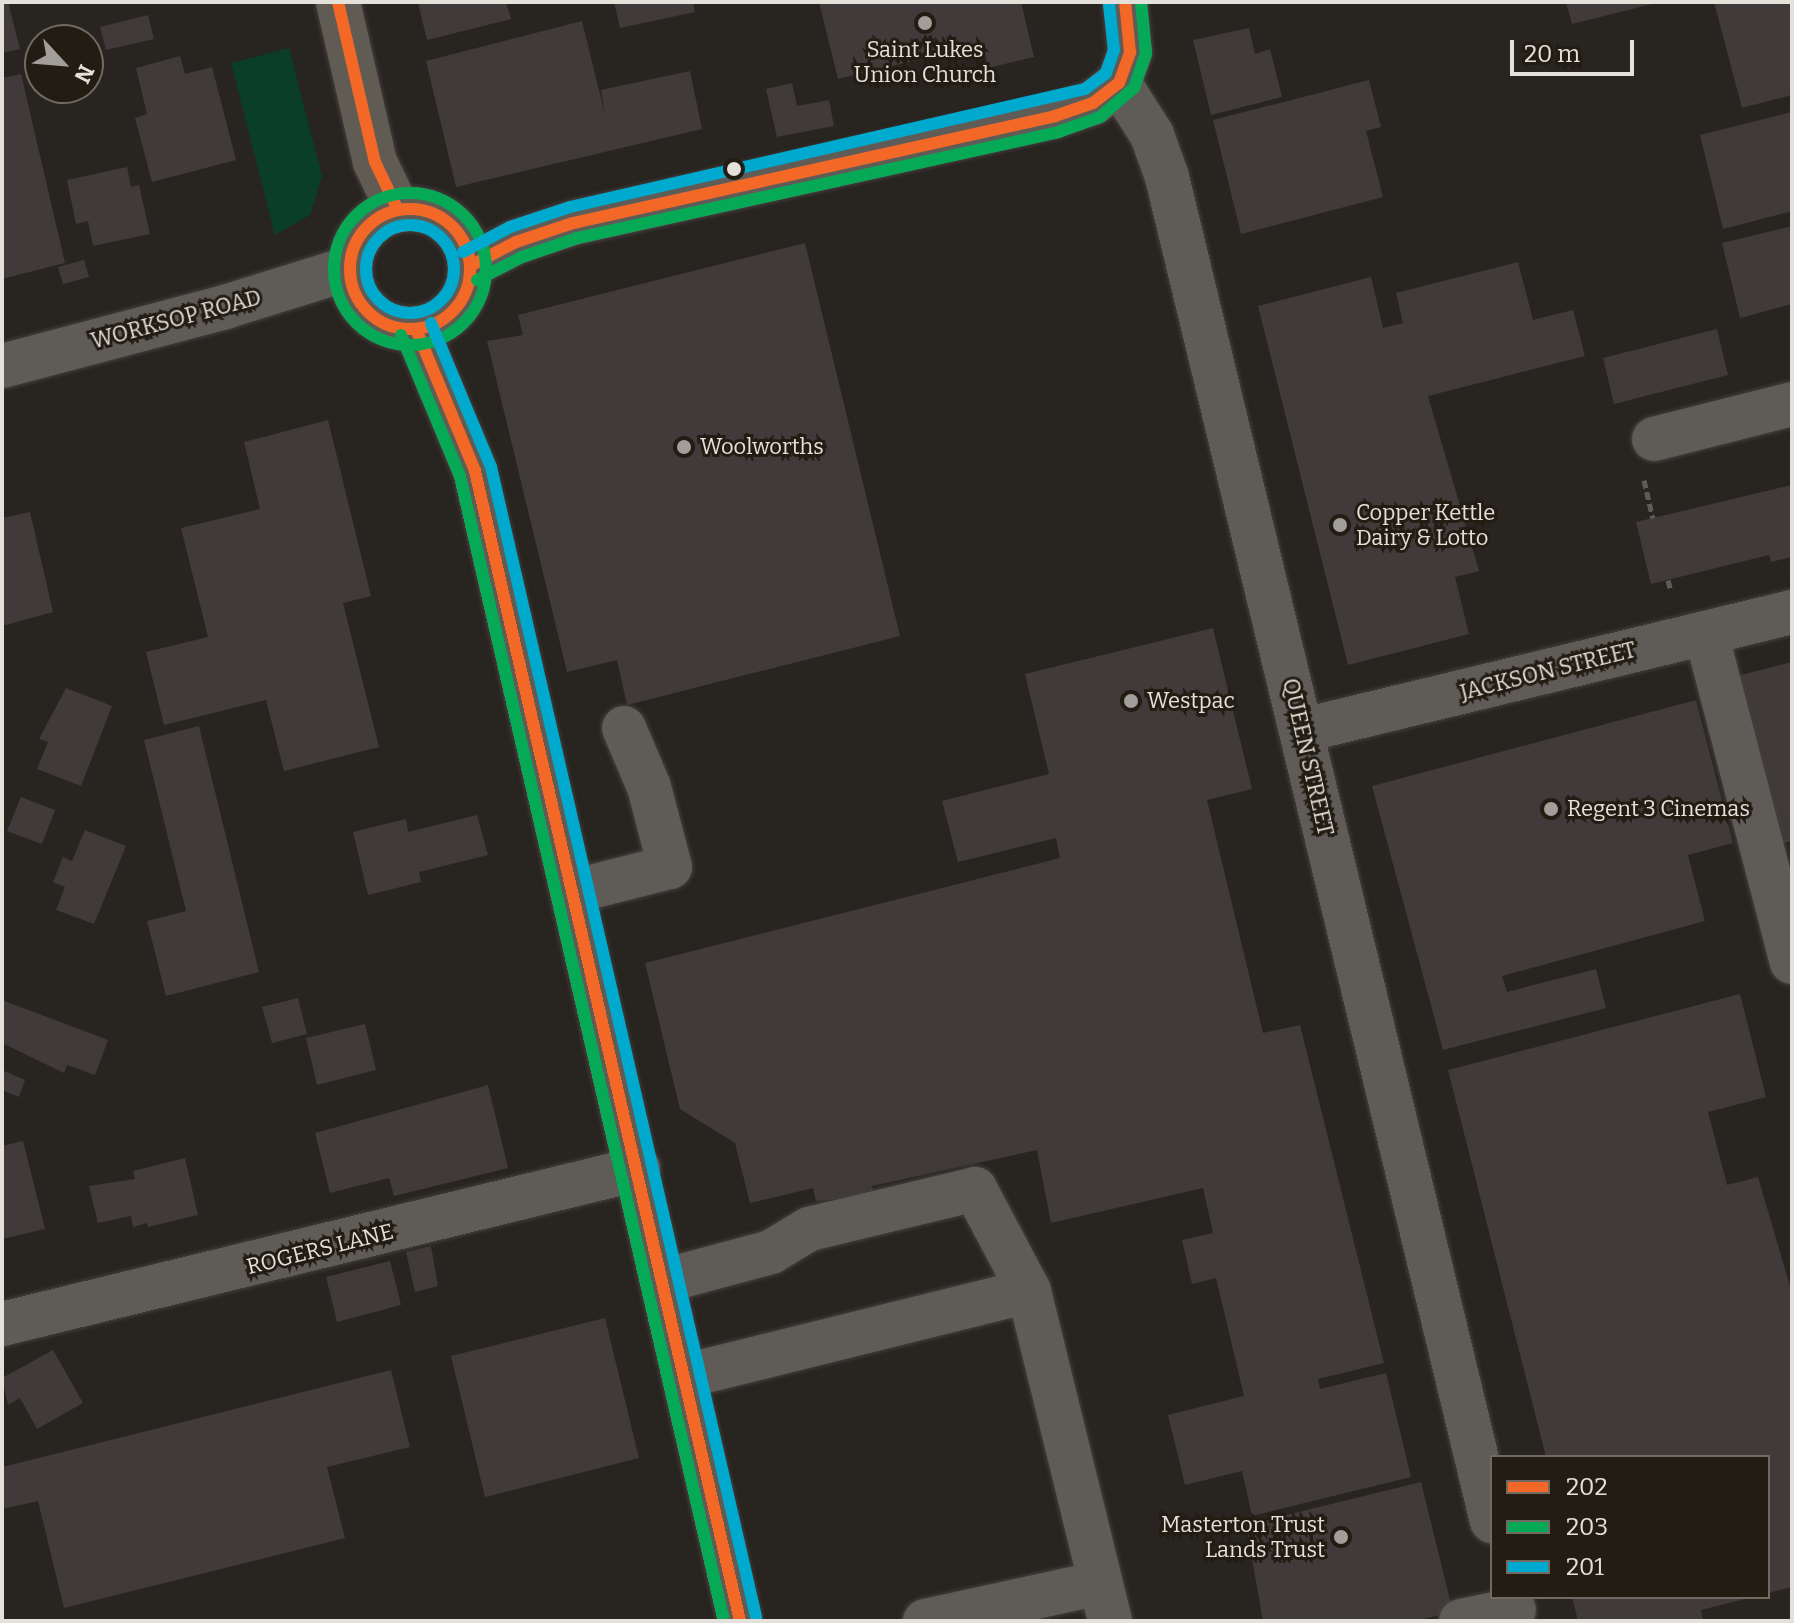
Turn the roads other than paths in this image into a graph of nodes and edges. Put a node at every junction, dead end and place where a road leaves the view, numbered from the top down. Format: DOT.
graph roads {
  1 [pos="338,2"];
  2 [pos="1125,2"];
  3 [pos="1119,83"];
  4 [pos="398,210"];
  5 [pos="470,266"];
  6 [pos="350,268"];
  7 [pos="416,329"];
  8 [pos="2,366"];
  9 [pos="1792,404"];
  10 [pos="1647,452"];
  11 [pos="1792,612"];
  12 [pos="1706,633"];
  13 [pos="624,728"];
  14 [pos="1304,730"];
  15 [pos="575,891"];
  16 [pos="1792,962"];
  17 [pos="638,1169"];
  18 [pos="663,1281"];
  19 [pos="1029,1291"];
  20 [pos="2,1324"];
  21 [pos="685,1376"];
  22 [pos="1490,1513"];
  23 [pos="1105,1602"];
  24 [pos="1514,1609"];
  25 [pos="740,1621"];
  26 [pos="925,1621"];
  27 [pos="1461,1621"];
  1 -- 4 [label="main road"];
  2 -- 3 [label="street"];
  3 -- 5 [label="street"];
  3 -- 14 [label="street, QUEEN STREET"];
  4 -- 5 [label="main road"];
  4 -- 6 [label="main road"];
  5 -- 7 [label="main road"];
  6 -- 7 [label="main road"];
  6 -- 8 [label="street, WORKSOP ROAD"];
  7 -- 15 [label="main road"];
  9 -- 10 [label="street"];
  11 -- 12 [label="street, JACKSON STREET"];
  12 -- 14 [label="street, JACKSON STREET"];
  12 -- 16 [label="street"];
  13 -- 15 [label="street"];
  14 -- 22 [label="street, QUEEN STREET"];
  15 -- 17 [label="main road"];
  17 -- 18 [label="main road"];
  17 -- 20 [label="street, ROGERS LANE"];
  18 -- 19 [label="street"];
  18 -- 21 [label="main road"];
  19 -- 21 [label="street"];
  19 -- 23 [label="street"];
  21 -- 25 [label="main road"];
  23 -- 26 [label="street"];
  24 -- 27 [label="street"];
}
